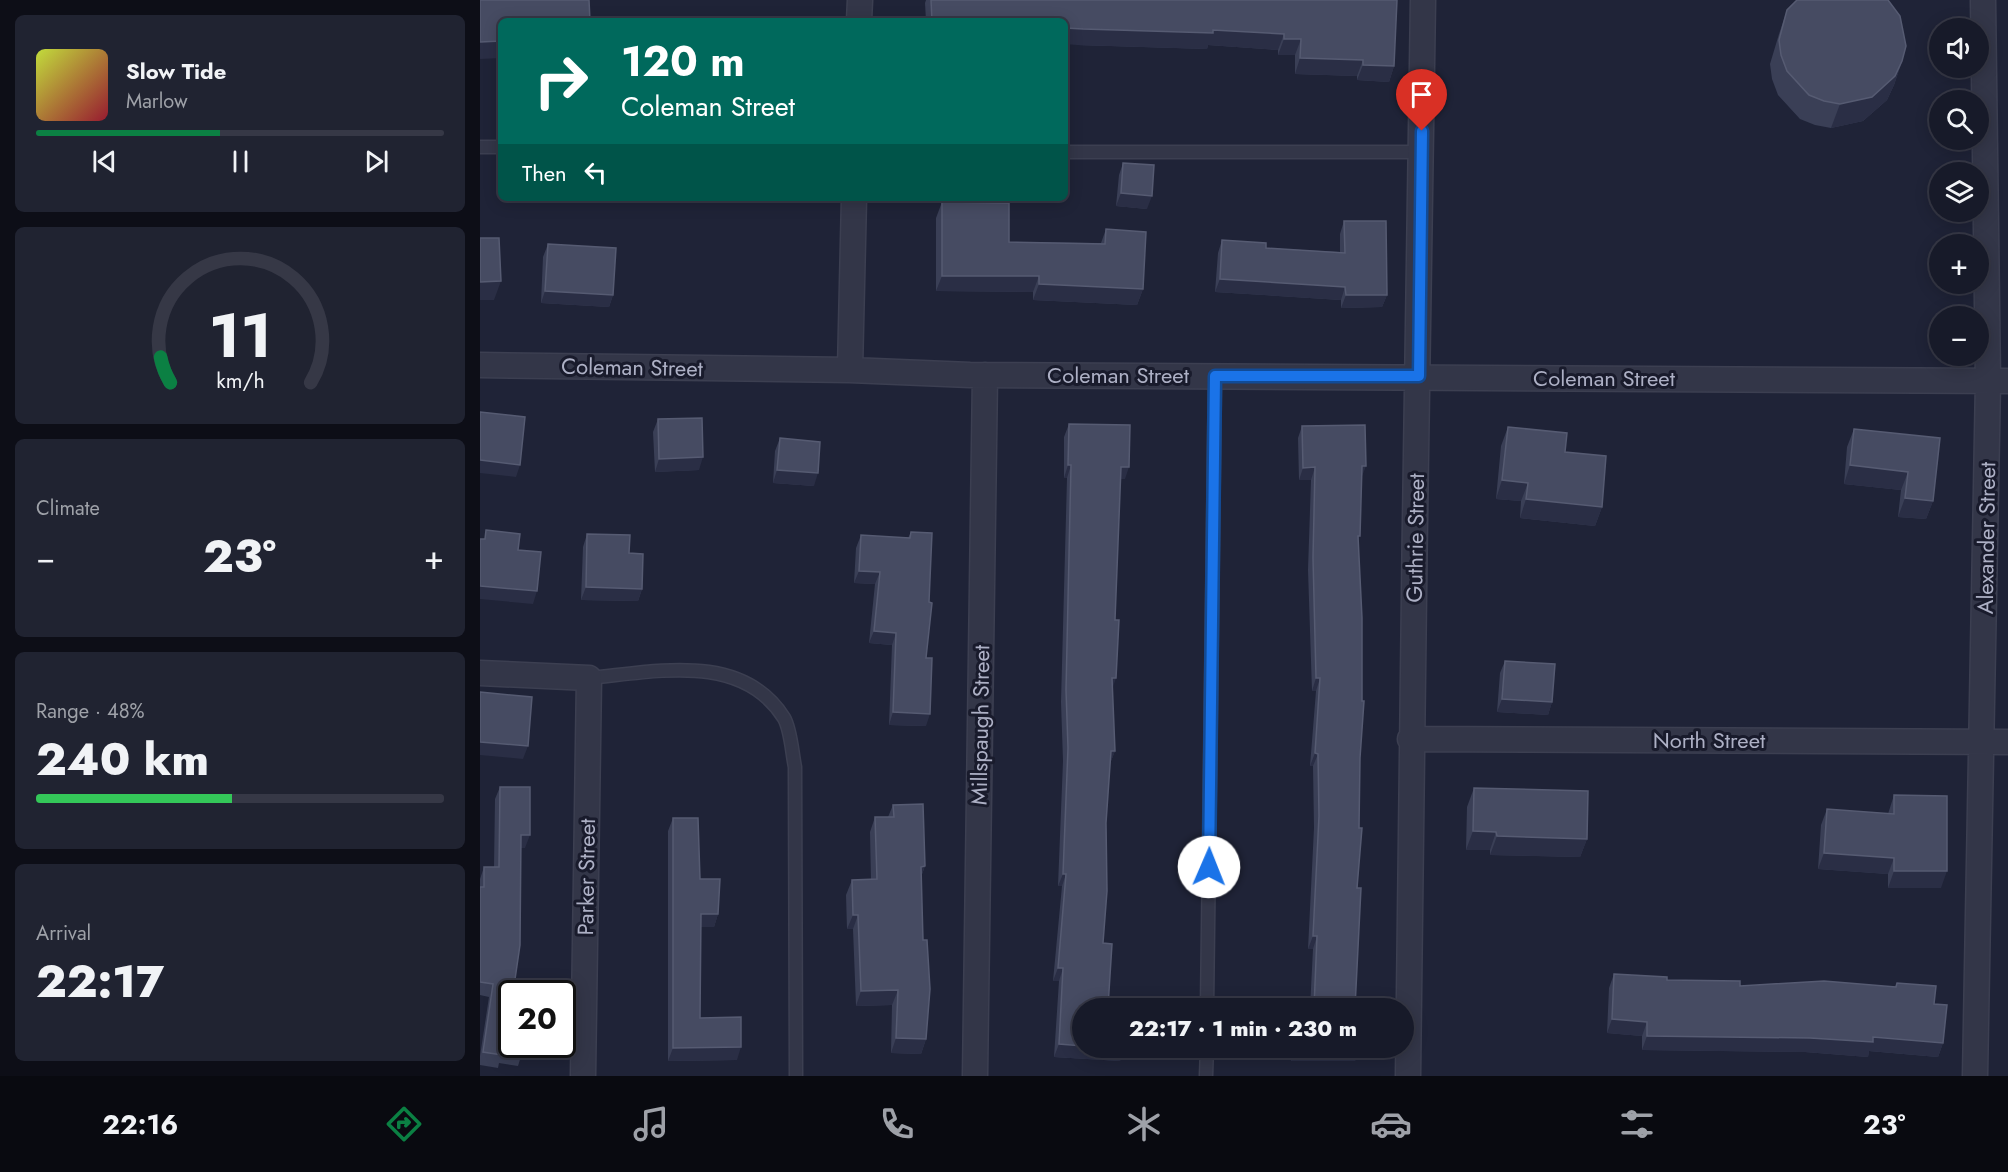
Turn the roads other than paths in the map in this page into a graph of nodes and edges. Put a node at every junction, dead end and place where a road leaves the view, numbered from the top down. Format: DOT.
graph roads {
  1 [pos="860,0"];
  2 [pos="1423,0"];
  3 [pos="1983,0"];
  4 [pos="859,18"];
  5 [pos="480,147"];
  6 [pos="498,147"];
  7 [pos="1068,152"];
  8 [pos="1421,152"];
  9 [pos="854,201"];
  10 [pos="480,365"];
  11 [pos="850,370"];
  12 [pos="985,375"];
  13 [pos="1215,376"];
  14 [pos="1419,376"];
  15 [pos="1998,381"];
  16 [pos="480,673"];
  17 [pos="589,678"];
  18 [pos="1410,739"];
  19 [pos="1983,741"];
  20 [pos="2008,742"];
  21 [pos="1207,998"];
  22 [pos="1207,1058"];
  23 [pos="583,1076"];
  24 [pos="796,1076"];
  25 [pos="975,1076"];
  26 [pos="1206,1076"];
  27 [pos="1408,1076"];
  28 [pos="1975,1076"];
  1 -- 4 [label="street"];
  2 -- 8 [label="street, Guthrie Street"];
  3 -- 15 [label="street, Alexander Street"];
  5 -- 6 [label="lane"];
  7 -- 8 [label="lane"];
  8 -- 14 [label="street, Guthrie Street"];
  9 -- 11 [label="street"];
  10 -- 11 [label="street, Coleman Street"];
  11 -- 12 [label="street, Coleman Street"];
  12 -- 13 [label="street, Coleman Street"];
  12 -- 25 [label="street, Millspaugh Street"];
  13 -- 14 [label="street, Coleman Street"];
  13 -- 21 [label="lane"];
  14 -- 15 [label="street, Coleman Street"];
  14 -- 18 [label="street, Guthrie Street"];
  15 -- 19 [label="street, Alexander Street"];
  16 -- 17 [label="street"];
  17 -- 23 [label="street, Parker Street"];
  17 -- 24 [label="lane"];
  18 -- 19 [label="street, North Street"];
  18 -- 27 [label="street, Guthrie Street"];
  19 -- 20 [label="street, North Street"];
  19 -- 28 [label="street, Alexander Street"];
  22 -- 26 [label="lane"];
}
